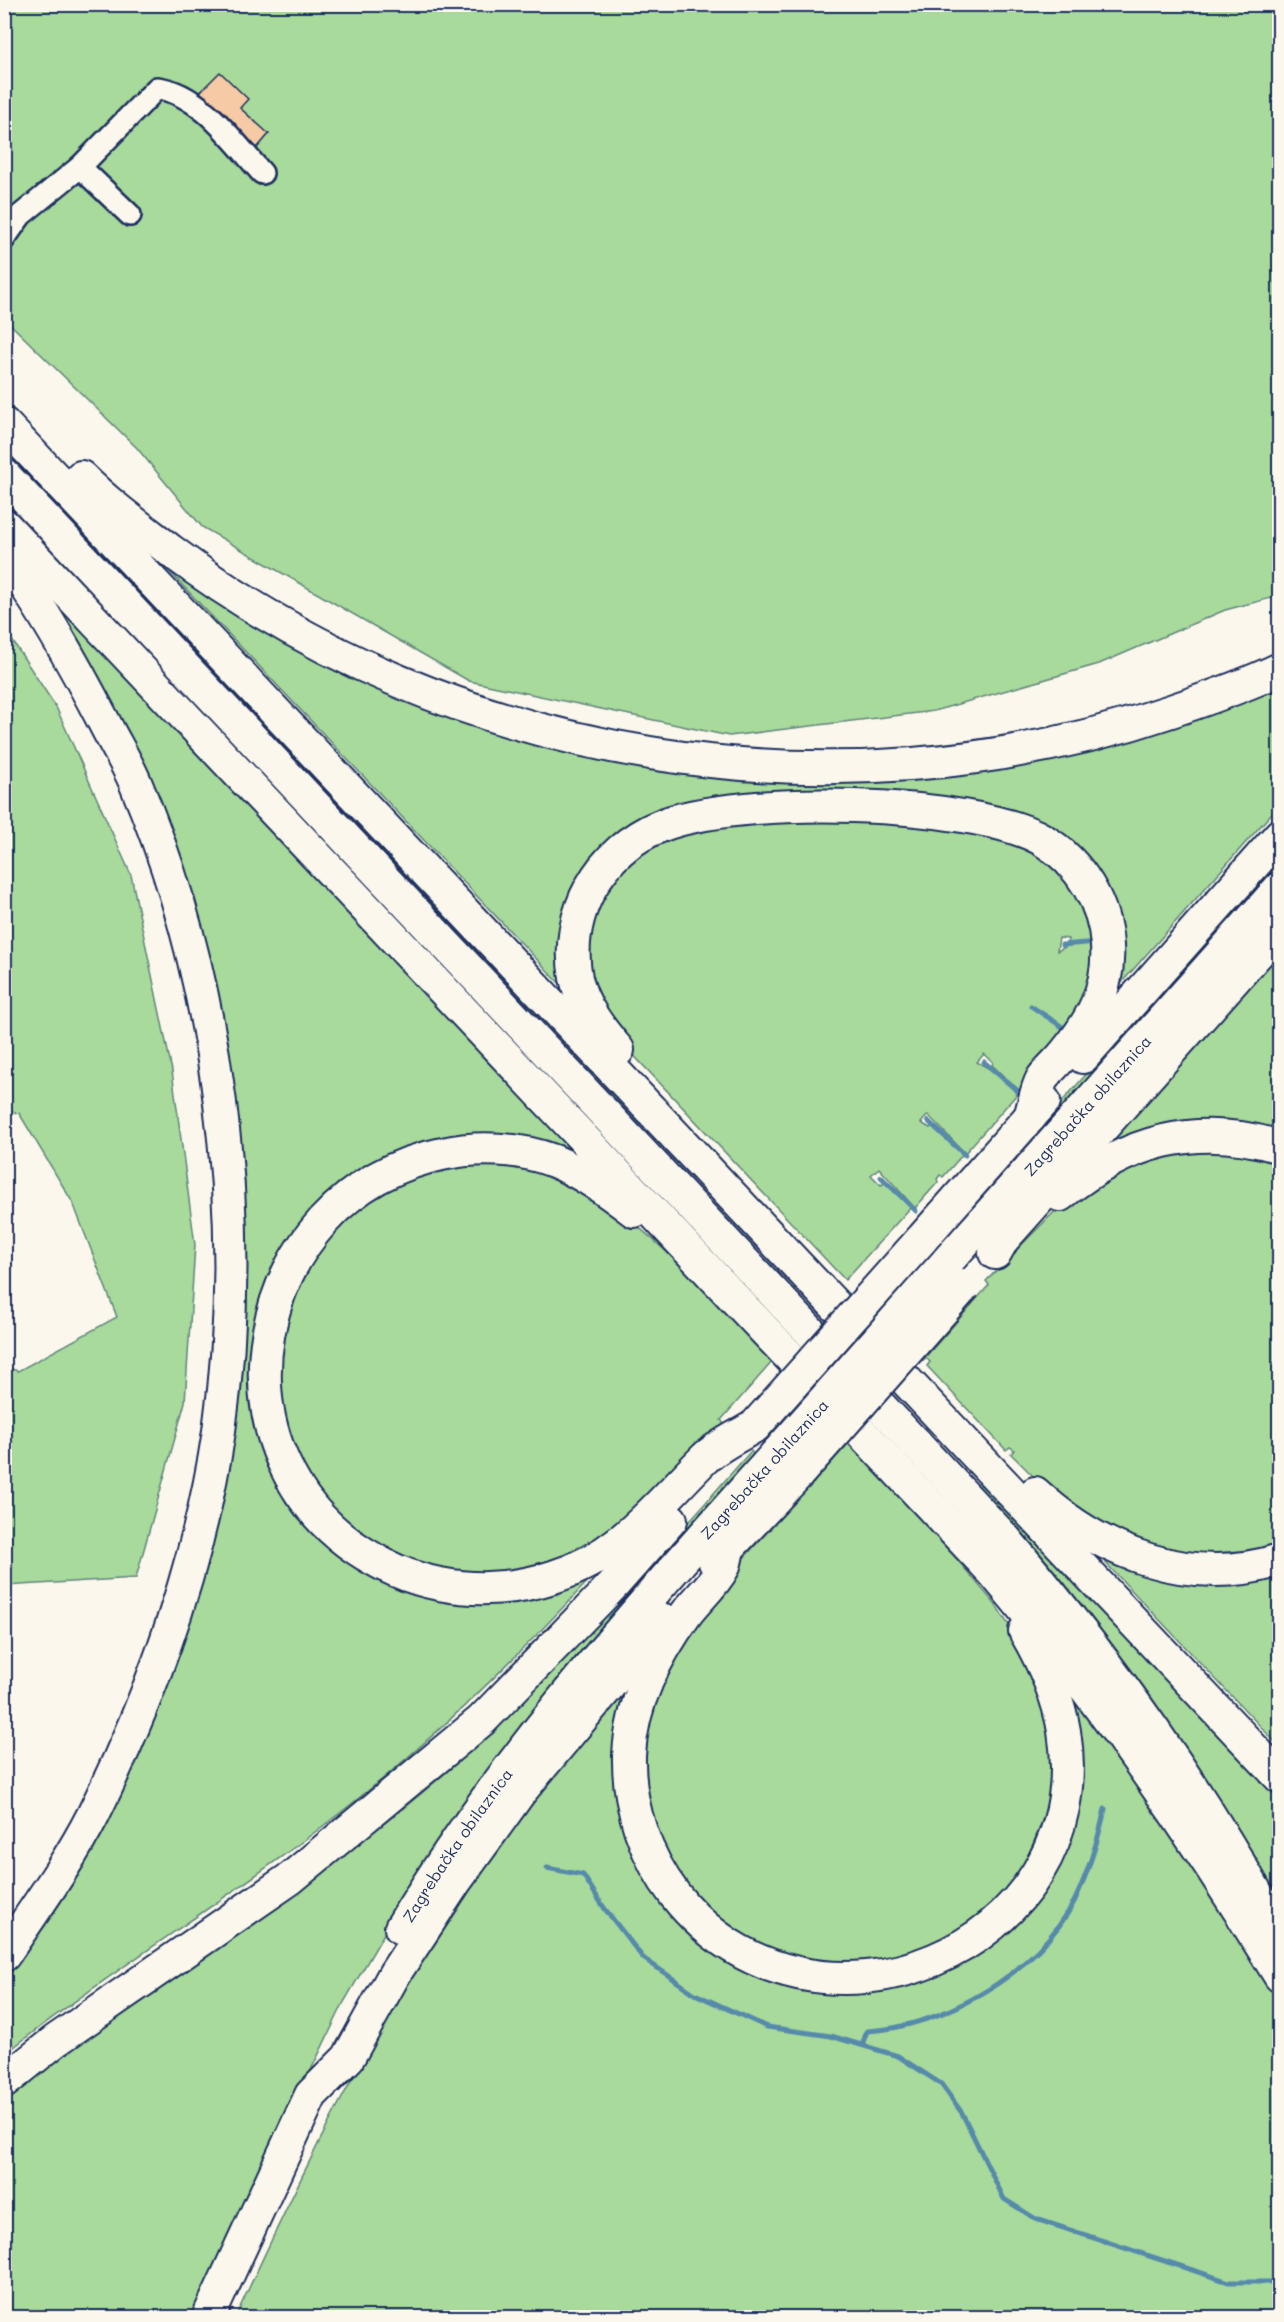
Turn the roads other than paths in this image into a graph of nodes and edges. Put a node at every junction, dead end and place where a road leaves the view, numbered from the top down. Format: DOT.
graph roads {
  1 [pos="80,167"];
  2 [pos="262,173"];
  3 [pos="130,215"];
  4 [pos="4,240"];
  5 [pos="4,401"];
  6 [pos="4,424"];
  7 [pos="4,475"];
  8 [pos="4,525"];
  9 [pos="4,554"];
  10 [pos="1280,669"];
  11 [pos="1280,835"];
  12 [pos="1280,888"];
  13 [pos="1280,927"];
  14 [pos="1030,1117"];
  15 [pos="664,1125"];
  16 [pos="1280,1147"];
  17 [pos="995,1253"];
  18 [pos="955,1275"];
  19 [pos="735,1296"];
  20 [pos="904,1379"];
  21 [pos="755,1426"];
  22 [pos="789,1462"];
  23 [pos="965,1541"];
  24 [pos="728,1548"];
  25 [pos="1280,1560"];
  26 [pos="1280,1777"];
  27 [pos="1280,1935"];
  28 [pos="4,1955"];
  29 [pos="1280,1976"];
  30 [pos="4,2082"];
  31 [pos="311,2095"];
  32 [pos="208,2318"];
  1 -- 2 [label="lane"];
  1 -- 3 [label="lane"];
  1 -- 4 [label="lane"];
  5 -- 10 [label="highway"];
  6 -- 15 [label="highway"];
  7 -- 27 [label="highway"];
  8 -- 19 [label="highway"];
  9 -- 28 [label="highway"];
  11 -- 14 [label="highway, Zagrebačka obilaznica"];
  12 -- 18 [label="highway, Zagrebačka obilaznica"];
  13 -- 17 [label="highway"];
  14 -- 15 [label="highway"];
  14 -- 21 [label="highway, Zagrebačka obilaznica, bridge"];
  15 -- 20 [label="highway"];
  16 -- 17 [label="highway"];
  17 -- 18 [label="highway"];
  18 -- 22 [label="highway, Zagrebačka obilaznica, bridge"];
  19 -- 21 [label="highway"];
  19 -- 23 [label="highway"];
  20 -- 25 [label="highway"];
  20 -- 26 [label="highway"];
  21 -- 30 [label="highway, Zagrebačka obilaznica"];
  22 -- 24 [label="highway"];
  22 -- 31 [label="highway, Zagrebačka obilaznica"];
  23 -- 24 [label="highway"];
  23 -- 29 [label="highway"];
  24 -- 31 [label="highway"];
  31 -- 32 [label="highway, Zagrebačka obilaznica"];
}
